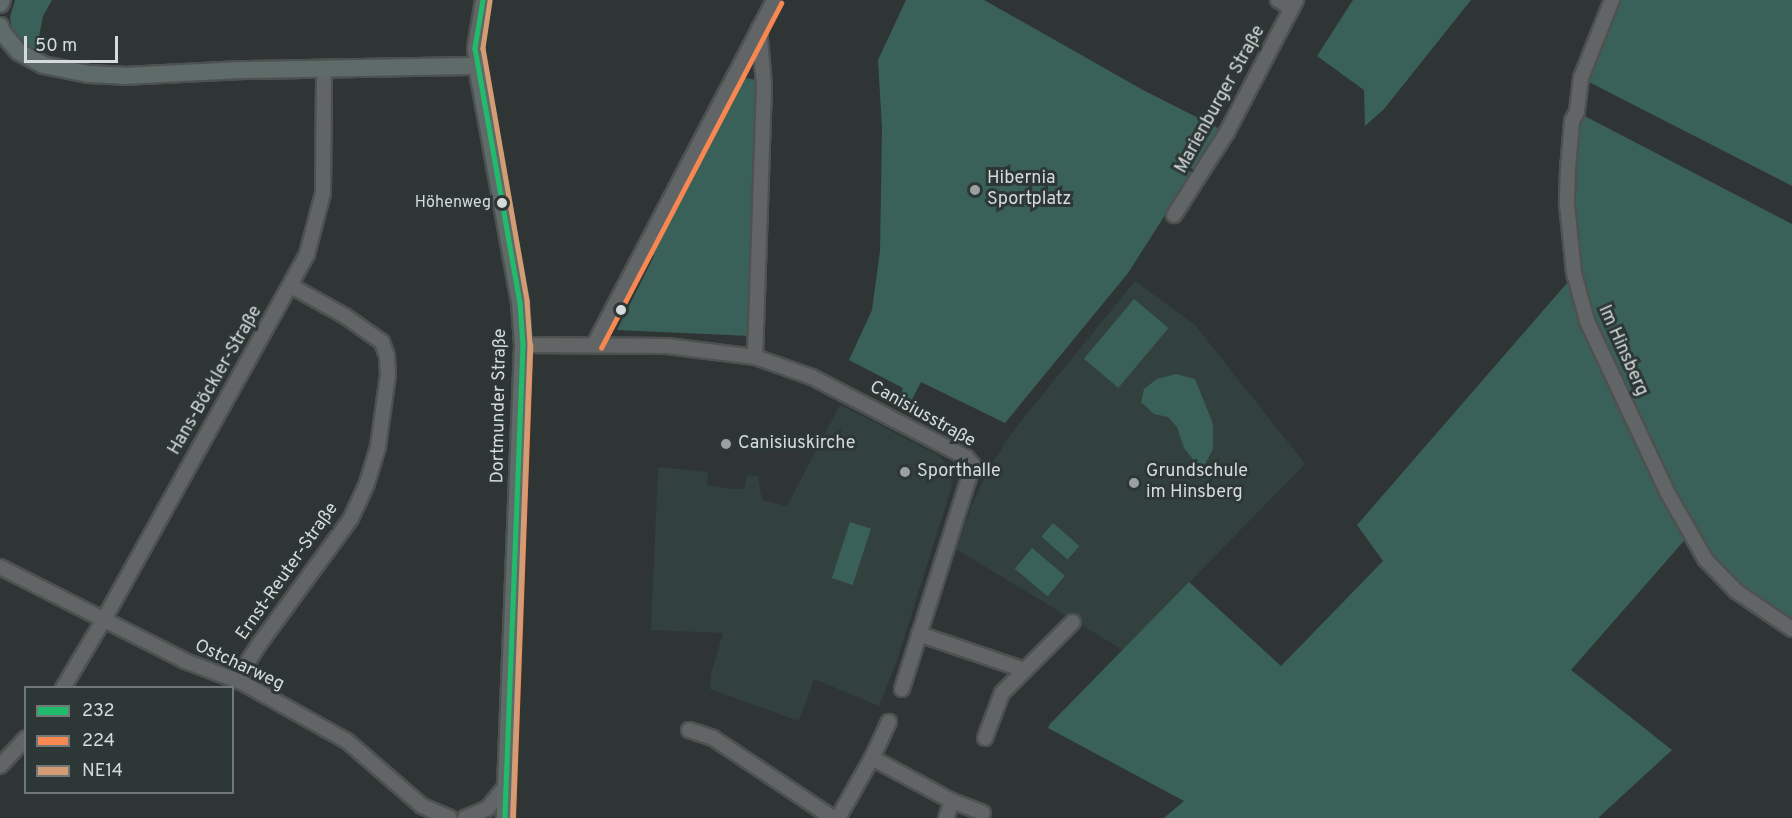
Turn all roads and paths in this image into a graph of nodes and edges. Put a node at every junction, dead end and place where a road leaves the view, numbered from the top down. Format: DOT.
graph roads {
  1 [pos="2,0"];
  2 [pos="483,0"];
  3 [pos="774,0"];
  4 [pos="1278,0"];
  5 [pos="1612,0"];
  6 [pos="0,4"];
  7 [pos="1294,4"];
  8 [pos="0,26"];
  9 [pos="759,28"];
  10 [pos="477,66"];
  11 [pos="324,69"];
  12 [pos="1174,215"];
  13 [pos="291,286"];
  14 [pos="523,345"];
  15 [pos="594,345"];
  16 [pos="755,357"];
  17 [pos="0,567"];
  18 [pos="103,621"];
  19 [pos="1073,622"];
  20 [pos="1792,629"];
  21 [pos="919,634"];
  22 [pos="1025,670"];
  23 [pos="241,682"];
  24 [pos="64,686"];
  25 [pos="902,689"];
  26 [pos="889,722"];
  27 [pos="688,730"];
  28 [pos="985,738"];
  29 [pos="24,740"];
  30 [pos="872,758"];
  31 [pos="0,766"];
  32 [pos="508,783"];
  33 [pos="952,801"];
  34 [pos="419,812"];
  35 [pos="983,813"];
  36 [pos="450,818"];
  37 [pos="465,818"];
  38 [pos="505,818"];
  39 [pos="833,818"];
  40 [pos="838,818"];
  41 [pos="946,818"];
  1 -- 6 [label="main road"];
  2 -- 10 [label="street, Dortmunder Straße"];
  3 -- 9 [label="street"];
  4 -- 7 [label="street"];
  5 -- 20 [label="street, Im Hinsberg"];
  7 -- 12 [label="street, Marienburger Straße"];
  8 -- 11 [label="main road"];
  9 -- 15 [label="street"];
  9 -- 16 [label="street"];
  10 -- 11 [label="main road"];
  10 -- 14 [label="main road, Dortmunder Straße"];
  11 -- 13 [label="street, Hans-Böckler-Straße"];
  13 -- 18 [label="street, Hans-Böckler-Straße"];
  13 -- 23 [label="street, Ernst-Reuter-Straße"];
  14 -- 15 [label="street"];
  14 -- 32 [label="main road, Dortmunder Straße"];
  15 -- 16 [label="street"];
  16 -- 21 [label="street, Canisiusstraße"];
  17 -- 18 [label="street, Ostcharweg"];
  18 -- 23 [label="street, Ostcharweg"];
  18 -- 24 [label="street, Hans-Böckler-Straße"];
  19 -- 22 [label="street"];
  21 -- 22 [label="street"];
  21 -- 25 [label="street, Canisiusstraße"];
  22 -- 28 [label="street"];
  23 -- 34 [label="street, Ostcharweg"];
  26 -- 30 [label="street"];
  27 -- 39 [label="street"];
  29 -- 31 [label="street"];
  30 -- 33 [label="street"];
  30 -- 40 [label="street"];
  32 -- 37 [label="street"];
  32 -- 38 [label="main road, Dortmunder Straße"];
  33 -- 35 [label="street"];
  33 -- 41 [label="street"];
  34 -- 36 [label="street, Ostcharweg"];
}
